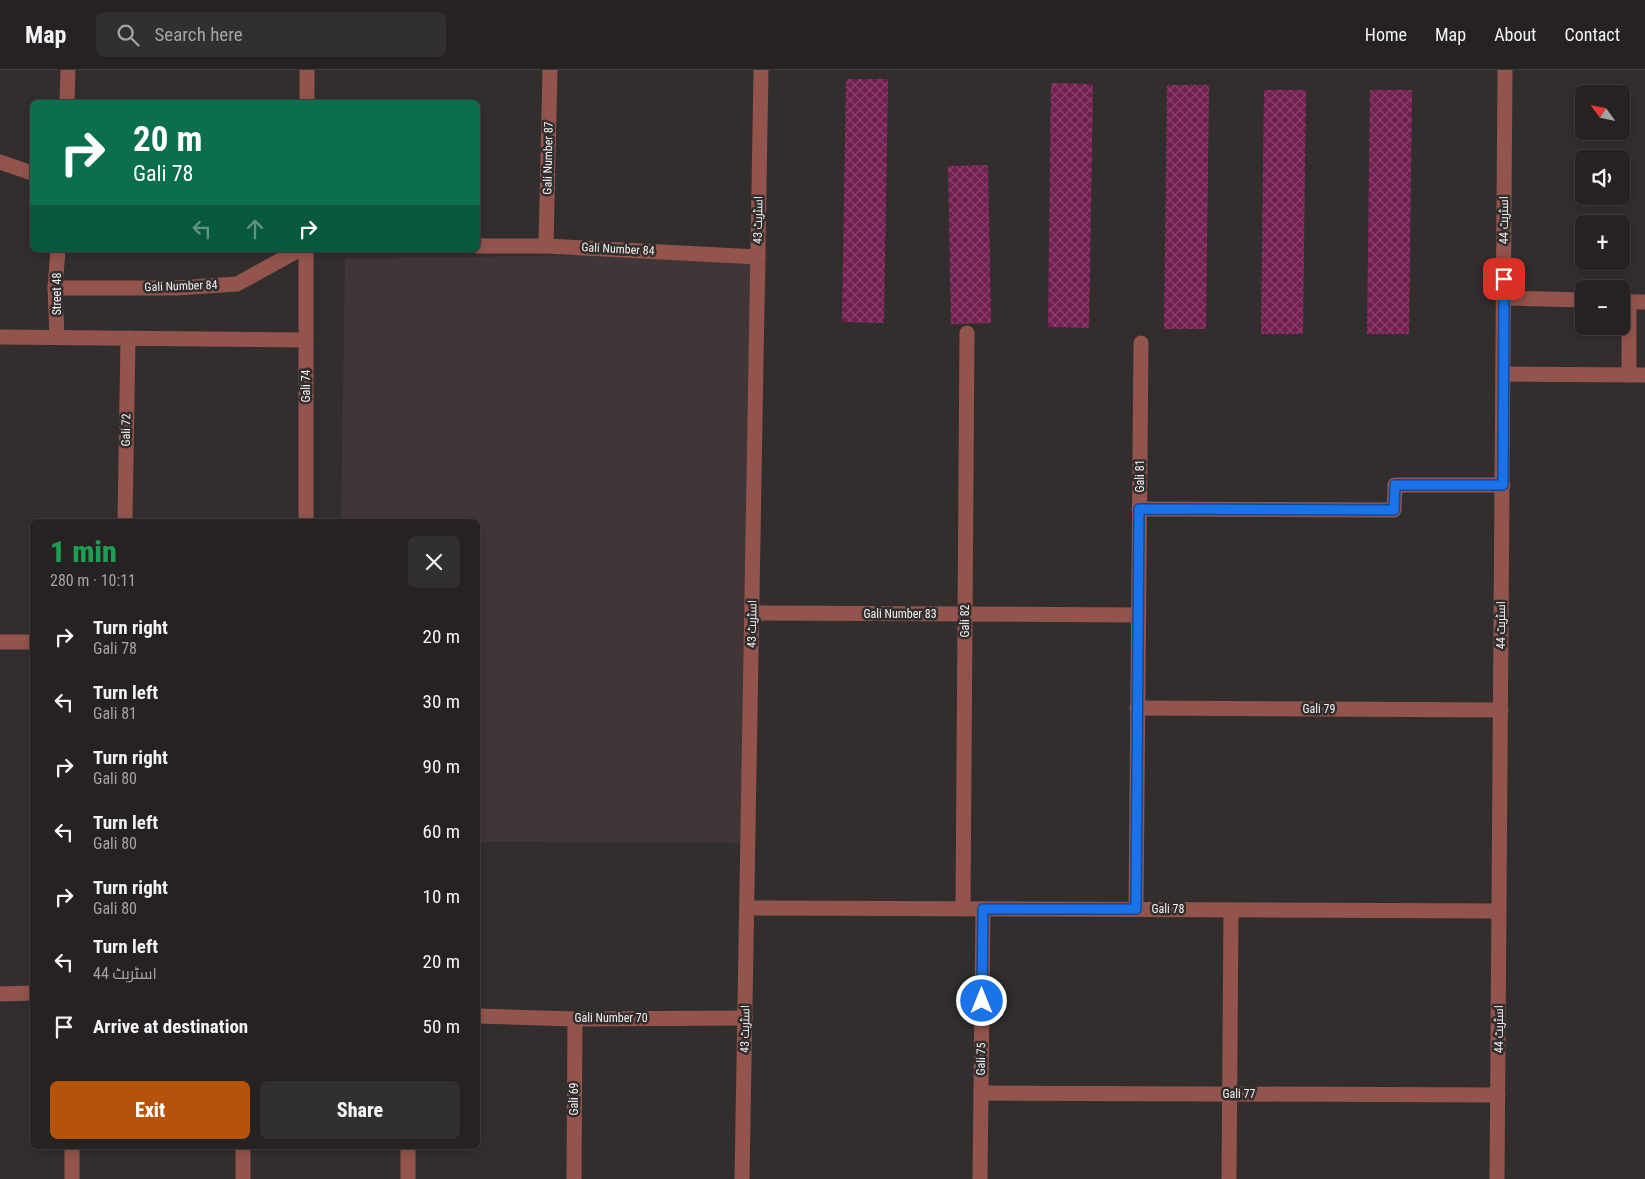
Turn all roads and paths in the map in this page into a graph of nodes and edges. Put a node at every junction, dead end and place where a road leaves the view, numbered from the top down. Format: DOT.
graph roads {
  1 [pos="68,70"];
  2 [pos="307,70"];
  3 [pos="550,70"];
  4 [pos="761,70"];
  5 [pos="1505,70"];
  6 [pos="67,100"];
  7 [pos="307,100"];
  8 [pos="0,162"];
  9 [pos="30,172"];
  10 [pos="480,246"];
  11 [pos="546,246"];
  12 [pos="58,252"];
  13 [pos="295,252"];
  14 [pos="306,252"];
  15 [pos="758,257"];
  16 [pos="55,288"];
  17 [pos="1504,298"];
  18 [pos="1575,300"];
  19 [pos="1630,302"];
  20 [pos="1645,302"];
  21 [pos="967,333"];
  22 [pos="1627,335"];
  23 [pos="0,337"];
  24 [pos="57,337"];
  25 [pos="128,338"];
  26 [pos="306,340"];
  27 [pos="1141,344"];
  28 [pos="1503,374"];
  29 [pos="1629,375"];
  30 [pos="1645,375"];
  31 [pos="1503,485"];
  32 [pos="1139,509"];
  33 [pos="125,519"];
  34 [pos="306,519"];
  35 [pos="752,613"];
  36 [pos="965,614"];
  37 [pos="1138,615"];
  38 [pos="0,642"];
  39 [pos="30,642"];
  40 [pos="1138,708"];
  41 [pos="1501,710"];
  42 [pos="747,908"];
  43 [pos="963,909"];
  44 [pos="983,909"];
  45 [pos="1136,909"];
  46 [pos="1231,910"];
  47 [pos="1499,911"];
  48 [pos="30,993"];
  49 [pos="0,994"];
  50 [pos="480,1016"];
  51 [pos="575,1018"];
  52 [pos="745,1018"];
  53 [pos="981,1092"];
  54 [pos="1230,1094"];
  55 [pos="1498,1095"];
  56 [pos="72,1149"];
  57 [pos="243,1149"];
  58 [pos="408,1149"];
  59 [pos="72,1179"];
  60 [pos="243,1179"];
  61 [pos="408,1179"];
  62 [pos="574,1179"];
  63 [pos="742,1179"];
  64 [pos="980,1179"];
  65 [pos="1229,1179"];
  66 [pos="1498,1179"];
  1 -- 6 [label="street"];
  2 -- 7 [label="street"];
  3 -- 11 [label="street, Gali Number 87"];
  4 -- 15 [label="street, اسٹریٹ 43"];
  5 -- 17 [label="street, اسٹریٹ 44"];
  8 -- 9 [label="street"];
  10 -- 11 [label="street, Gali Number 84"];
  11 -- 15 [label="street, Gali Number 84"];
  12 -- 16 [label="street, Street 48"];
  13 -- 16 [label="street, Gali Number 84"];
  14 -- 26 [label="street, Gali 74"];
  15 -- 35 [label="street, اسٹریٹ 43"];
  16 -- 24 [label="street, Street 48"];
  17 -- 18 [label="street"];
  17 -- 28 [label="street, اسٹریٹ 44"];
  19 -- 20 [label="street"];
  21 -- 36 [label="street, Gali 82"];
  22 -- 29 [label="street"];
  23 -- 24 [label="street"];
  24 -- 25 [label="street"];
  25 -- 26 [label="street"];
  25 -- 33 [label="street, Gali 72"];
  26 -- 34 [label="street, Gali 74"];
  27 -- 32 [label="street, Gali 81"];
  28 -- 29 [label="street"];
  28 -- 31 [label="street, اسٹریٹ 44"];
  29 -- 30 [label="street"];
  31 -- 32 [label="street"];
  31 -- 41 [label="street, اسٹریٹ 44"];
  32 -- 37 [label="street, Gali 81"];
  35 -- 36 [label="street, Gali Number 83"];
  35 -- 42 [label="street, اسٹریٹ 43"];
  36 -- 37 [label="street, Gali Number 83"];
  36 -- 43 [label="street, Gali 82"];
  37 -- 40 [label="street, Gali 81"];
  38 -- 39 [label="street"];
  40 -- 41 [label="street, Gali 79"];
  40 -- 45 [label="street, Gali 81"];
  41 -- 47 [label="street, اسٹریٹ 44"];
  42 -- 43 [label="street, Gali 78"];
  42 -- 52 [label="street, اسٹریٹ 43"];
  43 -- 44 [label="street, Gali 78"];
  44 -- 45 [label="street, Gali 78"];
  44 -- 53 [label="street, Gali 75"];
  45 -- 46 [label="street, Gali 78"];
  46 -- 47 [label="street, Gali 78"];
  46 -- 54 [label="street"];
  47 -- 55 [label="street, اسٹریٹ 44"];
  48 -- 49 [label="street"];
  50 -- 51 [label="street, Gali Number 70"];
  51 -- 52 [label="street, Gali Number 70"];
  51 -- 62 [label="street, Gali 69"];
  52 -- 63 [label="street, اسٹریٹ 43"];
  53 -- 54 [label="street, Gali 77"];
  53 -- 64 [label="street, Gali 75"];
  54 -- 55 [label="street, Gali 77"];
  54 -- 65 [label="street"];
  55 -- 66 [label="street, اسٹریٹ 44"];
  56 -- 59 [label="street"];
  57 -- 60 [label="street"];
  58 -- 61 [label="street"];
}
